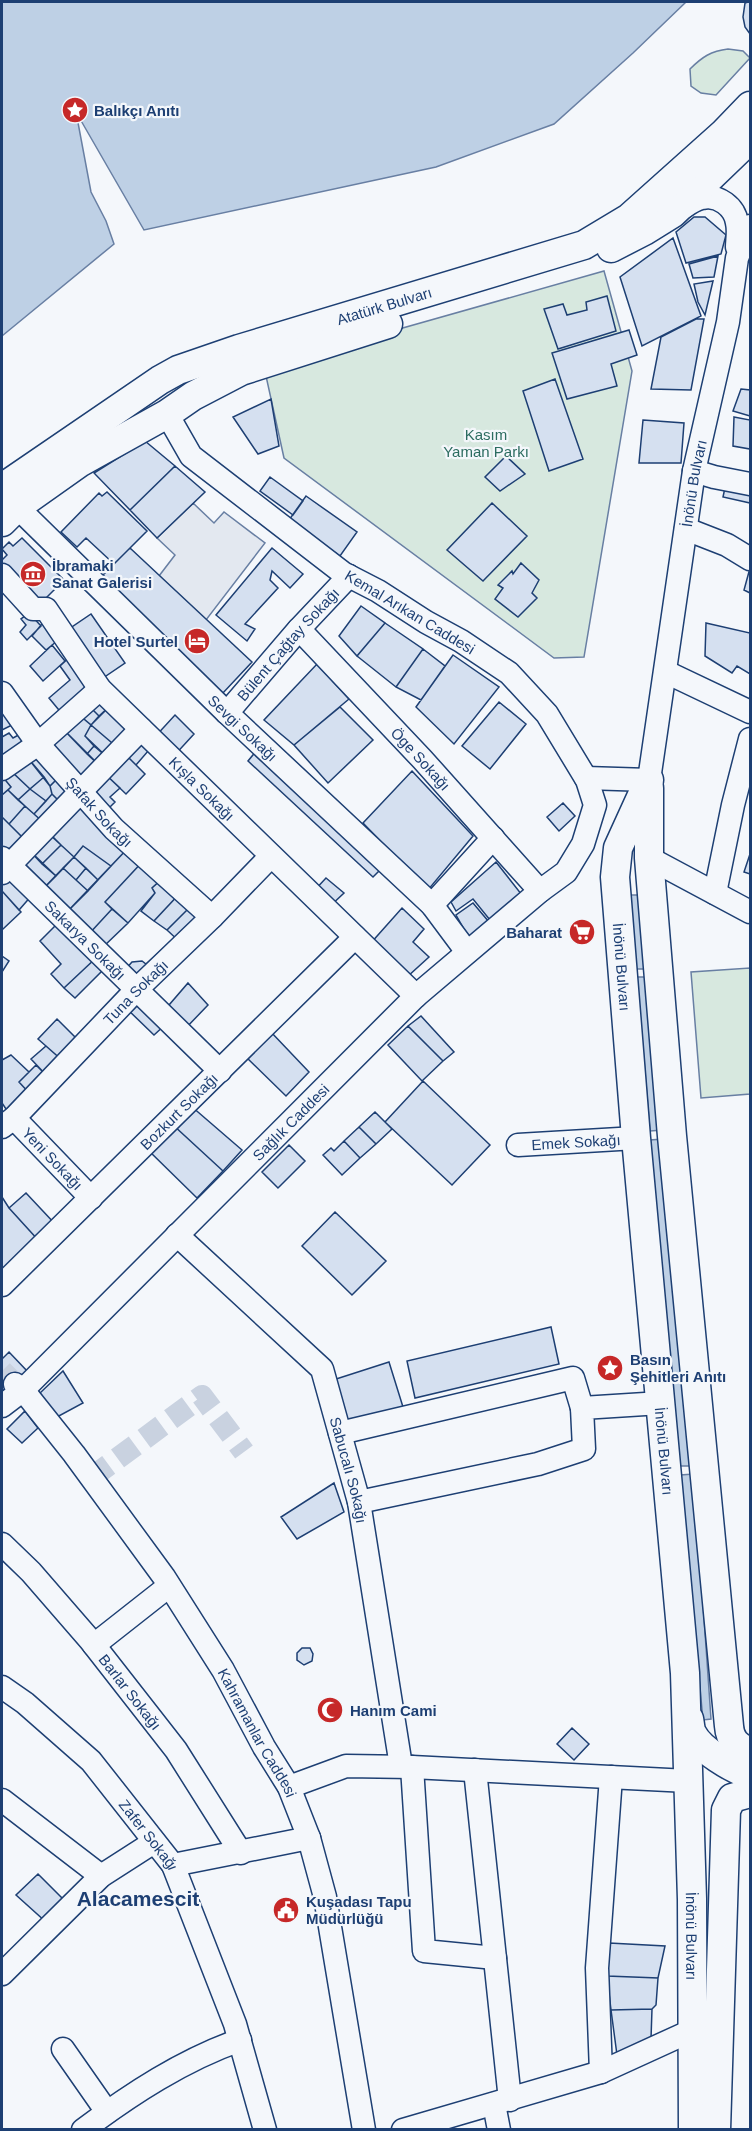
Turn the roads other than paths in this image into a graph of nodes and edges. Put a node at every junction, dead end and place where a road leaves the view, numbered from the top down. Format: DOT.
graph roads {
  1 [pos="750,106"];
  2 [pos="741,144"];
  3 [pos="673,213"];
  4 [pos="750,225"];
  5 [pos="737,258"];
  6 [pos="169,375"];
  7 [pos="193,396"];
  8 [pos="167,414"];
  9 [pos="694,471"];
  10 [pos="750,484"];
  11 [pos="7,506"];
  12 [pos="686,529"];
  13 [pos="750,560"];
  14 [pos="2,575"];
  15 [pos="350,576"];
  16 [pos="299,629"];
  17 [pos="666,672"];
  18 [pos="100,689"];
  19 [pos="2,693"];
  20 [pos="227,712"];
  21 [pos="750,712"];
  22 [pos="141,729"];
  23 [pos="750,740"];
  24 [pos="38,744"];
  25 [pos="2,769"];
  26 [pos="586,778"];
  27 [pos="649,780"];
  28 [pos="80,792"];
  29 [pos="493,838"];
  30 [pos="583,844"];
  31 [pos="271,856"];
  32 [pos="650,858"];
  33 [pos="4,866"];
  34 [pos="540,891"];
  35 [pos="715,893"];
  36 [pos="432,905"];
  37 [pos="750,912"];
  38 [pos="212,917"];
  39 [pos="355,937"];
  40 [pos="467,952"];
  41 [pos="137,989"];
  42 [pos="416,996"];
  43 [pos="220,1071"];
  44 [pos="8,1123"];
  45 [pos="636,1138"];
  46 [pos="518,1145"];
  47 [pos="91,1198"];
  48 [pos="177,1235"];
  49 [pos="2,1285"];
  50 [pos="19,1387"];
  51 [pos="661,1403"];
  52 [pos="2,1406"];
  53 [pos="582,1408"];
  54 [pos="340,1433"];
  55 [pos="359,1502"];
  56 [pos="2,1544"];
  57 [pos="169,1586"];
  58 [pos="94,1645"];
  59 [pos="2,1687"];
  60 [pos="687,1711"];
  61 [pos="743,1748"];
  62 [pos="406,1767"];
  63 [pos="475,1770"];
  64 [pos="750,1775"];
  65 [pos="611,1777"];
  66 [pos="688,1781"];
  67 [pos="289,1787"];
  68 [pos="750,1793"];
  69 [pos="2,1800"];
  70 [pos="309,1838"];
  71 [pos="154,1842"];
  72 [pos="241,1853"];
  73 [pos="173,1865"];
  74 [pos="101,1876"];
  75 [pos="495,1958"];
  76 [pos="2,1974"];
  77 [pos="693,2030"];
  78 [pos="240,2040"];
  79 [pos="63,2049"];
  80 [pos="601,2072"];
  81 [pos="502,2102"];
  82 [pos="107,2112"];
  83 [pos="83,2130"];
  84 [pos="265,2130"];
  85 [pos="364,2130"];
  86 [pos="403,2130"];
  87 [pos="499,2130"];
  88 [pos="693,2130"];
  89 [pos="716,2130"];
  1 -- 2 [label="main road, Atatürk Bulvarı"];
  2 -- 3 [label="main road, Atatürk Bulvarı"];
  2 -- 6 [label="main road, Atatürk Bulvarı"];
  3 -- 5 [label="street"];
  3 -- 7 [label="main road, Atatürk Bulvarı"];
  4 -- 5 [label="street, İnönü Bulvarı"];
  5 -- 9 [label="street, İnönü Bulvarı"];
  6 -- 7 [label="main road"];
  6 -- 8 [label="main road"];
  6 -- 11 [label="main road, Atatürk Bulvarı"];
  7 -- 8 [label="main road, Atatürk Bulvarı"];
  8 -- 11 [label="main road, Atatürk Bulvarı"];
  8 -- 15 [label="street, Kemal Arıkan Caddesi"];
  9 -- 10 [label="street"];
  9 -- 12 [label="street, İnönü Bulvarı"];
  11 -- 20 [label="street, Sevgi Sokağı"];
  12 -- 13 [label="street"];
  12 -- 17 [label="street, İnönü Bulvarı"];
  14 -- 18 [label="street, Kışla Sokağı"];
  15 -- 16 [label="street, Bülent Çağtay Sokağı"];
  15 -- 26 [label="street, Kemal Arıkan Caddesi"];
  16 -- 20 [label="street, Bülent Çağtay Sokağı"];
  16 -- 29 [label="street, Öge Sokağı"];
  17 -- 21 [label="street"];
  17 -- 27 [label="street, İnönü Bulvarı"];
  18 -- 22 [label="street, Kışla Sokağı"];
  18 -- 24 [label="street"];
  19 -- 24 [label="street, Şafak Sokağı"];
  20 -- 36 [label="street, Sevgi Sokağı"];
  22 -- 28 [label="street"];
  22 -- 31 [label="street, Kışla Sokağı"];
  23 -- 35 [label="street"];
  24 -- 25 [label="street"];
  24 -- 28 [label="street, Şafak Sokağı"];
  26 -- 27 [label="street"];
  26 -- 30 [label="street, Kemal Arıkan Caddesi"];
  27 -- 32 [label="main road, İnönü Bulvarı"];
  27 -- 45 [label="main road, İnönü Bulvarı"];
  28 -- 33 [label="street"];
  28 -- 38 [label="street, Şafak Sokağı"];
  29 -- 34 [label="street, Öge Sokağı"];
  29 -- 36 [label="street"];
  30 -- 34 [label="street, Sağlık Caddesi"];
  31 -- 38 [label="street, Tuna Sokağı"];
  31 -- 39 [label="street, Kışla Sokağı"];
  32 -- 35 [label="street"];
  32 -- 61 [label="main road, İnönü Bulvarı"];
  33 -- 41 [label="street, Sakarya Sokağı"];
  34 -- 40 [label="street, Sağlık Caddesi"];
  35 -- 37 [label="street"];
  36 -- 40 [label="street, Sevgi Sokağı"];
  38 -- 41 [label="street, Tuna Sokağı"];
  39 -- 42 [label="street, Kışla Sokağı"];
  39 -- 43 [label="street, Bozkurt Sokağı"];
  40 -- 42 [label="street, Sağlık Caddesi"];
  41 -- 43 [label="street, Sakarya Sokağı"];
  41 -- 44 [label="street, Tuna Sokağı"];
  42 -- 48 [label="street, Sağlık Caddesi"];
  43 -- 47 [label="street, Bozkurt Sokağı"];
  44 -- 47 [label="street, Yeni Sokağı"];
  45 -- 46 [label="street, Emek Sokağı"];
  45 -- 51 [label="main road, İnönü Bulvarı"];
  47 -- 49 [label="street, Bozkurt Sokağı"];
  48 -- 50 [label="street, Sağlık Caddesi"];
  48 -- 54 [label="street, Sabucalı Sokağı"];
  50 -- 52 [label="street, Sağlık Caddesi"];
  50 -- 57 [label="street, Kahramanlar Caddesi"];
  51 -- 53 [label="street"];
  51 -- 60 [label="main road, İnönü Bulvarı"];
  53 -- 54 [label="street"];
  53 -- 55 [label="street"];
  54 -- 55 [label="street, Sabucalı Sokağı"];
  55 -- 62 [label="street, Sabucalı Sokağı"];
  56 -- 58 [label="street, Barlar Sokağı"];
  57 -- 58 [label="street"];
  57 -- 67 [label="street, Kahramanlar Caddesi"];
  58 -- 72 [label="street, Barlar Sokağı"];
  59 -- 71 [label="street, Zafer Sokağı"];
  60 -- 64 [label="main road"];
  60 -- 66 [label="main road, İnönü Bulvarı"];
  62 -- 63 [label="street"];
  62 -- 67 [label="street"];
  62 -- 75 [label="street, Sabucalı Sokağı"];
  63 -- 65 [label="street"];
  63 -- 75 [label="street"];
  65 -- 66 [label="street"];
  65 -- 80 [label="street"];
  66 -- 77 [label="main road, İnönü Bulvarı"];
  67 -- 70 [label="street, Kahramanlar Caddesi"];
  68 -- 89 [label="main road, İnönü Bulvarı"];
  69 -- 74 [label="street"];
  70 -- 72 [label="street"];
  70 -- 85 [label="street, Kahramanlar Caddesi"];
  71 -- 73 [label="street, Zafer Sokağı"];
  71 -- 74 [label="street"];
  72 -- 73 [label="street"];
  73 -- 78 [label="street, Zafer Sokağı"];
  74 -- 76 [label="street"];
  75 -- 81 [label="street"];
  77 -- 80 [label="street"];
  77 -- 88 [label="main road, İnönü Bulvarı"];
  78 -- 82 [label="street"];
  78 -- 84 [label="street, Zafer Sokağı"];
  79 -- 82 [label="street"];
  80 -- 81 [label="street"];
  81 -- 86 [label="street"];
  81 -- 87 [label="street"];
  82 -- 83 [label="street"];
}
